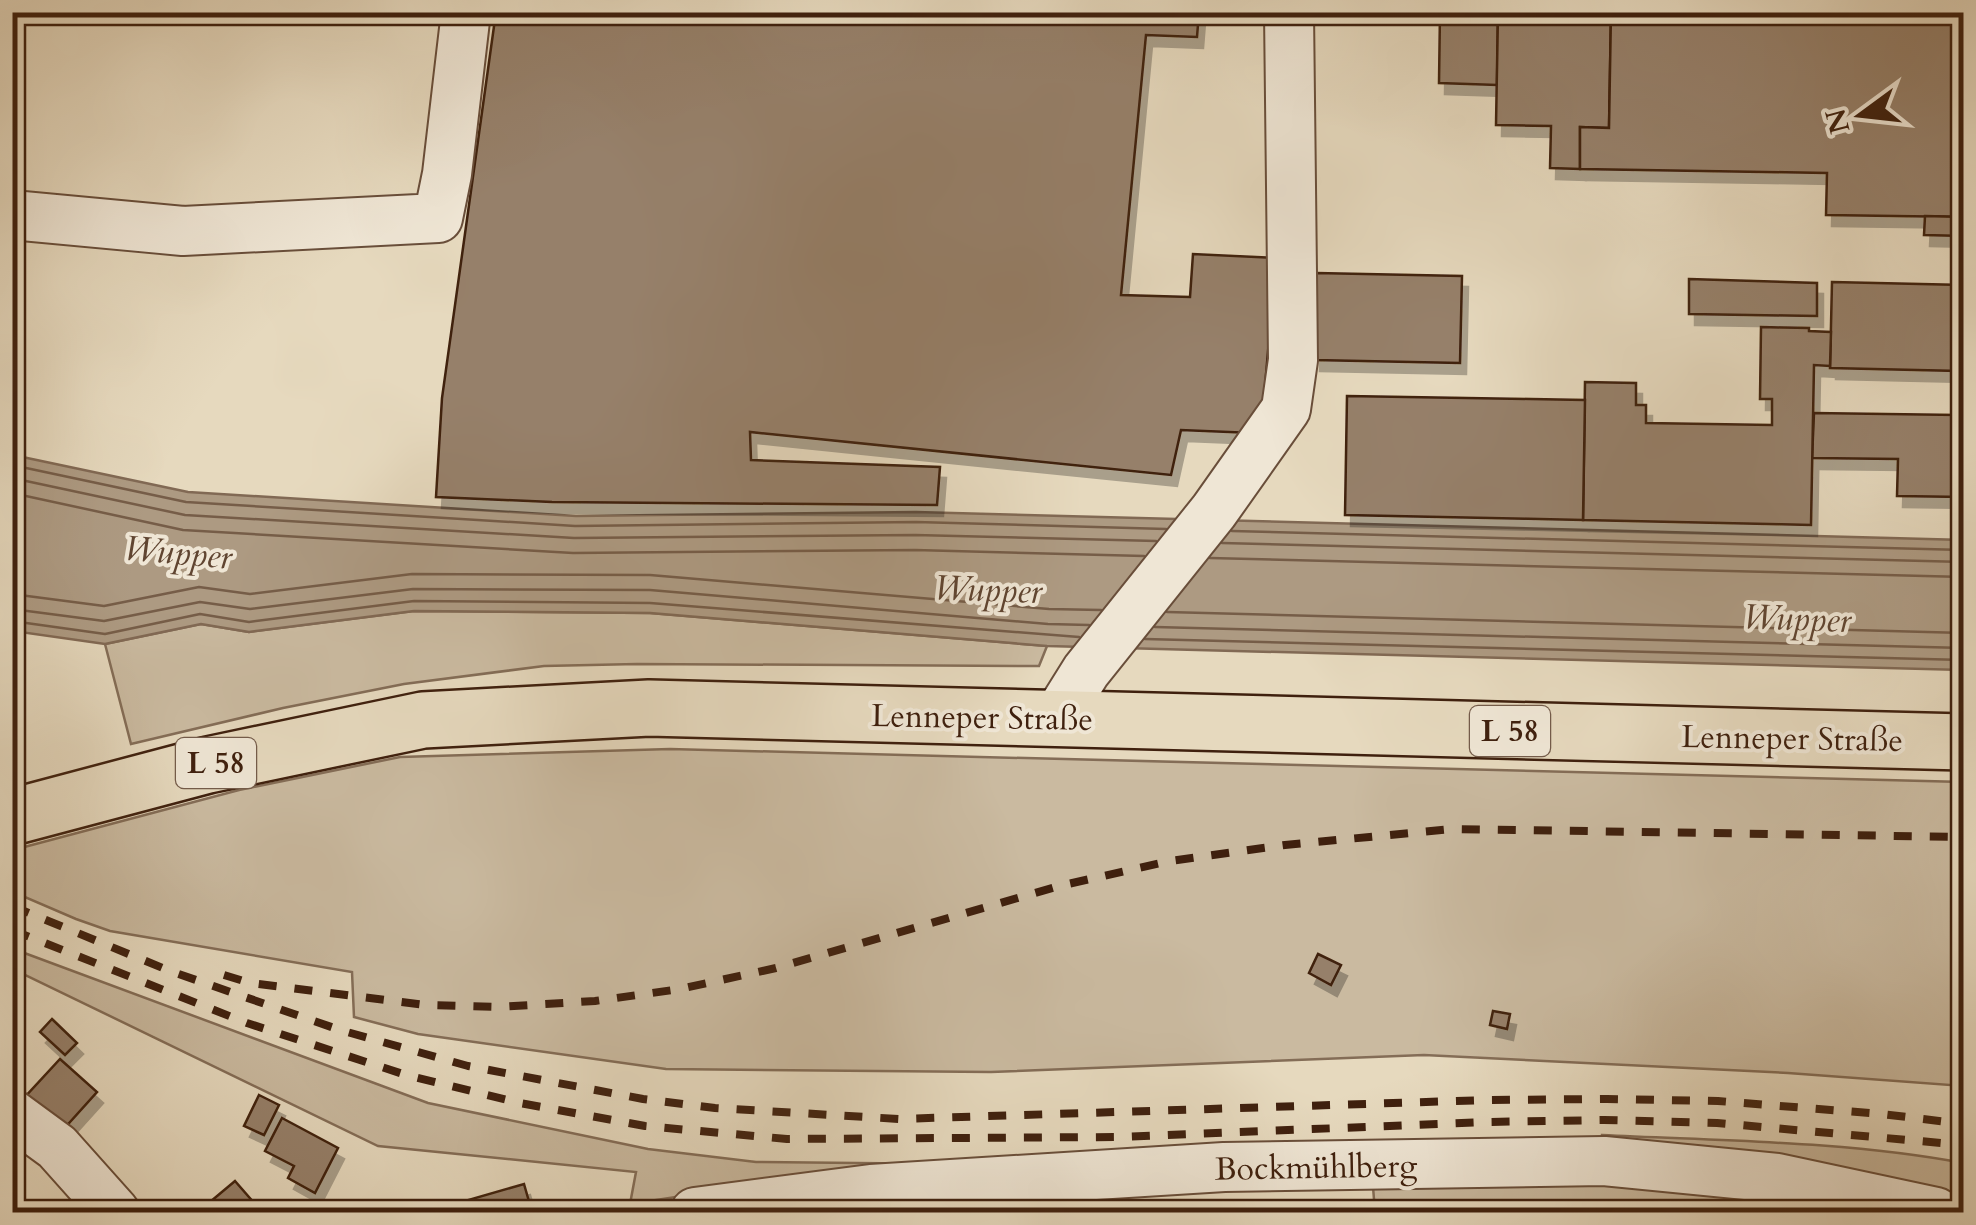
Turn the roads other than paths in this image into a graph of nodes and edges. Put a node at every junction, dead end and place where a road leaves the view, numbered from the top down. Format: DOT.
graph roads {
  1 [pos="466,12"];
  2 [pos="1289,12"];
  3 [pos="12,215"];
  4 [pos="1056,719"];
  5 [pos="1964,742"];
  6 [pos="12,817"];
  7 [pos="12,1114"];
  8 [pos="115,1212"];
  9 [pos="695,1212"];
  10 [pos="1936,1212"];
  1 -- 3 [label="street"];
  2 -- 4 [label="street"];
  4 -- 5 [label="main road, Lenneper Straße / L 58"];
  4 -- 6 [label="main road, Lenneper Straße / L 58"];
  7 -- 8 [label="street"];
  9 -- 10 [label="street, Bockmühlberg"];
}
